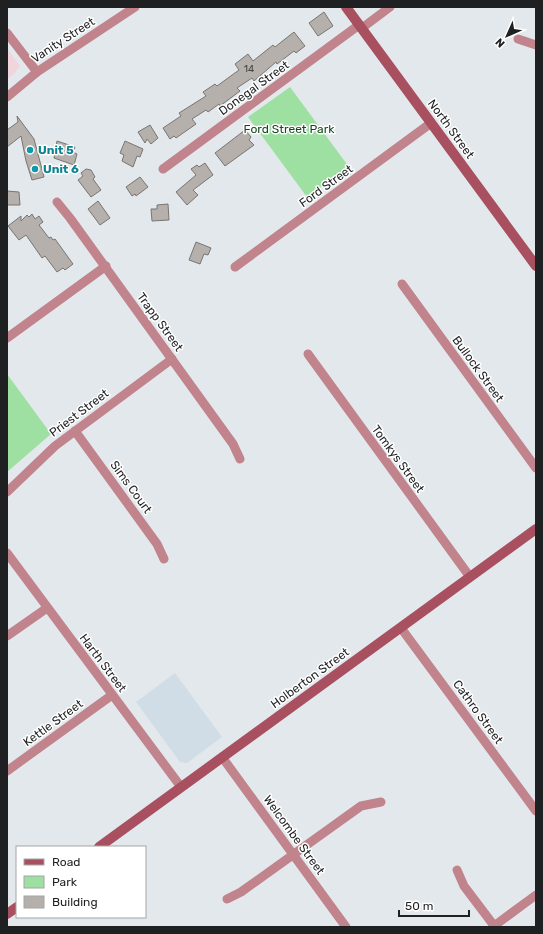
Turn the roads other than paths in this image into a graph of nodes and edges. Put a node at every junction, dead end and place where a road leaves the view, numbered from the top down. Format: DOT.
graph roads {
  1 [pos="135,7"];
  2 [pos="346,7"];
  3 [pos="390,7"];
  4 [pos="361,27"];
  5 [pos="7,33"];
  6 [pos="518,39"];
  7 [pos="536,45"];
  8 [pos="37,72"];
  9 [pos="7,97"];
  10 [pos="431,123"];
  11 [pos="163,169"];
  12 [pos="57,202"];
  13 [pos="106,266"];
  14 [pos="536,266"];
  15 [pos="235,267"];
  16 [pos="402,284"];
  17 [pos="7,338"];
  18 [pos="308,354"];
  19 [pos="172,359"];
  20 [pos="75,431"];
  21 [pos="240,459"];
  22 [pos="536,468"];
  23 [pos="7,492"];
  24 [pos="536,529"];
  25 [pos="7,553"];
  26 [pos="164,559"];
  27 [pos="470,578"];
  28 [pos="47,608"];
  29 [pos="401,628"];
  30 [pos="7,636"];
  31 [pos="112,695"];
  32 [pos="222,757"];
  33 [pos="7,771"];
  34 [pos="181,787"];
  35 [pos="381,802"];
  36 [pos="536,810"];
  37 [pos="99,846"];
  38 [pos="293,855"];
  39 [pos="457,870"];
  40 [pos="536,895"];
  41 [pos="227,898"];
  42 [pos="16,907"];
  43 [pos="7,914"];
  44 [pos="495,926"];
  45 [pos="346,927"];
  1 -- 8 [label="street, Vanity Street"];
  2 -- 4 [label="main road, North Street"];
  3 -- 4 [label="street, Donegal Street"];
  4 -- 10 [label="main road, North Street"];
  4 -- 11 [label="street, Donegal Street"];
  5 -- 8 [label="street"];
  6 -- 7 [label="street"];
  8 -- 9 [label="street, Vanity Street"];
  10 -- 14 [label="main road, North Street"];
  10 -- 15 [label="street, Ford Street"];
  12 -- 13 [label="street, Trapp Street"];
  13 -- 17 [label="street"];
  13 -- 19 [label="street, Trapp Street"];
  16 -- 22 [label="street, Bullock Street"];
  18 -- 27 [label="street, Tomkys Street"];
  19 -- 20 [label="street, Priest Street"];
  19 -- 21 [label="street, Trapp Street"];
  20 -- 23 [label="street, Priest Street"];
  20 -- 26 [label="street, Sims Court"];
  24 -- 27 [label="main road, Holberton Street"];
  25 -- 28 [label="street, Harth Street"];
  27 -- 29 [label="main road, Holberton Street"];
  28 -- 30 [label="street"];
  28 -- 31 [label="street, Harth Street"];
  29 -- 32 [label="main road, Holberton Street"];
  29 -- 36 [label="street, Cathro Street"];
  31 -- 33 [label="street, Kettle Street"];
  31 -- 34 [label="street, Harth Street"];
  32 -- 34 [label="main road, Holberton Street"];
  32 -- 38 [label="street, Welcombe Street"];
  34 -- 37 [label="main road, Holberton Street"];
  35 -- 38 [label="street"];
  38 -- 41 [label="street"];
  38 -- 45 [label="street, Welcombe Street"];
  39 -- 44 [label="street"];
  40 -- 44 [label="street"];
  42 -- 43 [label="main road"];
}
